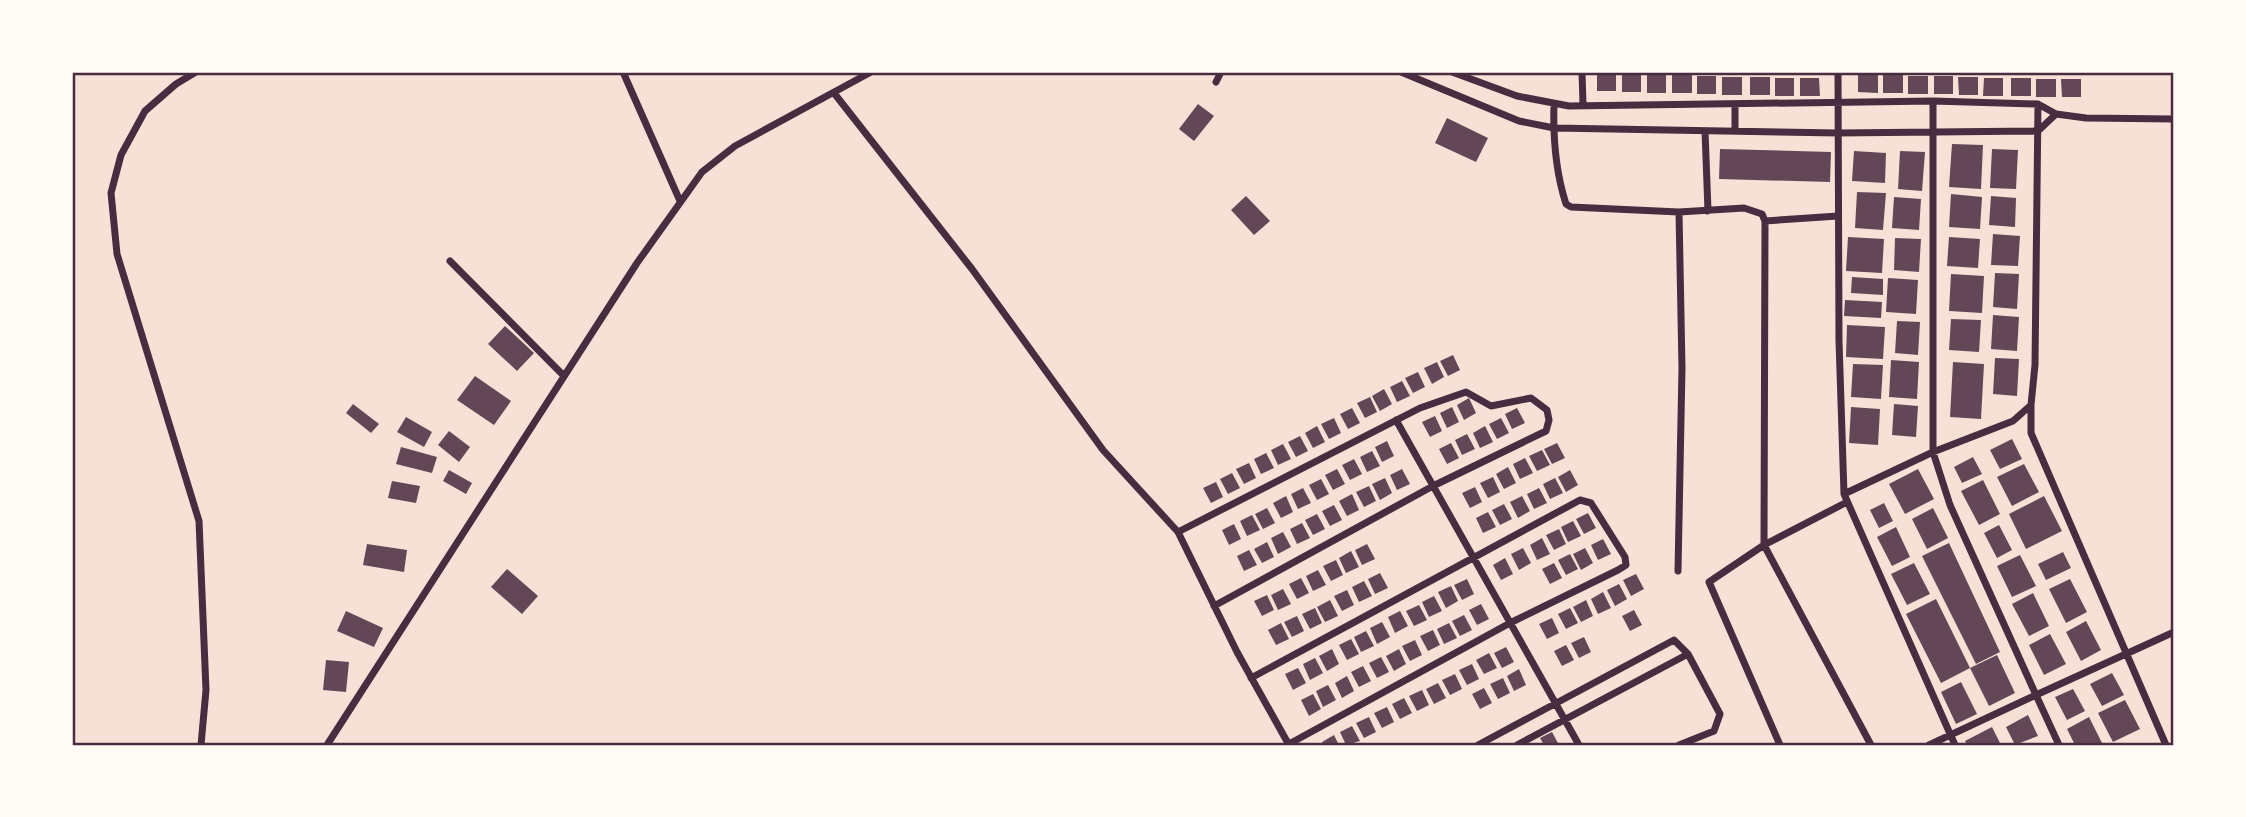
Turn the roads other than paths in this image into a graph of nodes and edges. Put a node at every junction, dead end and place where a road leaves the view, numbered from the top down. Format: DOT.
graph roads {
  1 [pos="196,72"];
  2 [pos="623,72"];
  3 [pos="871,72"];
  4 [pos="1221,72"];
  5 [pos="1401,72"];
  6 [pos="1452,72"];
  7 [pos="1581,72"];
  8 [pos="1839,72"];
  9 [pos="1216,82"];
  10 [pos="834,93"];
  11 [pos="1933,101"];
  12 [pos="1839,103"];
  13 [pos="1554,104"];
  14 [pos="1583,104"];
  15 [pos="1735,104"];
  16 [pos="2038,104"];
  17 [pos="2056,114"];
  18 [pos="2174,119"];
  19 [pos="1554,128"];
  20 [pos="1705,131"];
  21 [pos="1735,131"];
  22 [pos="2038,131"];
  23 [pos="1934,132"];
  24 [pos="1838,133"];
  25 [pos="680,201"];
  26 [pos="1708,211"];
  27 [pos="1679,212"];
  28 [pos="1838,216"];
  29 [pos="1765,221"];
  30 [pos="450,261"];
  31 [pos="564,376"];
  32 [pos="2031,405"];
  33 [pos="1396,421"];
  34 [pos="1933,452"];
  35 [pos="1433,486"];
  36 [pos="1845,498"];
  37 [pos="1178,532"];
  38 [pos="1763,545"];
  39 [pos="1473,556"];
  40 [pos="1678,571"];
  41 [pos="1214,606"];
  42 [pos="1510,623"];
  43 [pos="2174,632"];
  44 [pos="2126,652"];
  45 [pos="1688,654"];
  46 [pos="1251,678"];
  47 [pos="2036,695"];
  48 [pos="1557,705"];
  49 [pos="1566,722"];
  50 [pos="1950,736"];
  51 [pos="201,745"];
  52 [pos="327,745"];
  53 [pos="1289,745"];
  54 [pos="1479,745"];
  55 [pos="1517,745"];
  56 [pos="1579,745"];
  57 [pos="1679,745"];
  58 [pos="1780,745"];
  59 [pos="1871,745"];
  60 [pos="1929,745"];
  61 [pos="1955,745"];
  62 [pos="2059,745"];
  63 [pos="2166,745"];
  1 -- 51 [label="street"];
  2 -- 25 [label="street"];
  3 -- 10 [label="street"];
  4 -- 9 [label="street"];
  5 -- 19 [label="street"];
  6 -- 13 [label="street"];
  7 -- 14 [label="street"];
  8 -- 12 [label="street"];
  10 -- 25 [label="street"];
  10 -- 37 [label="street"];
  11 -- 12 [label="street"];
  11 -- 16 [label="street"];
  11 -- 23 [label="street"];
  12 -- 15 [label="street"];
  12 -- 24 [label="street"];
  13 -- 14 [label="street"];
  13 -- 19 [label="street"];
  14 -- 15 [label="street"];
  15 -- 21 [label="street"];
  16 -- 17 [label="street"];
  16 -- 22 [label="street"];
  17 -- 18 [label="street"];
  17 -- 22 [label="street"];
  19 -- 20 [label="street"];
  19 -- 27 [label="street"];
  20 -- 21 [label="street"];
  20 -- 26 [label="street"];
  21 -- 24 [label="street"];
  22 -- 23 [label="street"];
  22 -- 32 [label="street"];
  23 -- 24 [label="street"];
  23 -- 34 [label="street"];
  24 -- 28 [label="street"];
  25 -- 31 [label="street"];
  26 -- 27 [label="street"];
  26 -- 29 [label="street"];
  27 -- 40 [label="street"];
  28 -- 29 [label="street"];
  28 -- 36 [label="street"];
  29 -- 38 [label="street"];
  30 -- 31 [label="street"];
  31 -- 52 [label="street"];
  32 -- 34 [label="street"];
  32 -- 44 [label="street"];
  33 -- 35 [label="street"];
  33 -- 35 [label="street"];
  33 -- 37 [label="street"];
  34 -- 36 [label="street"];
  34 -- 47 [label="street"];
  35 -- 39 [label="street"];
  35 -- 41 [label="street"];
  36 -- 38 [label="street"];
  36 -- 50 [label="street"];
  37 -- 41 [label="street"];
  38 -- 58 [label="street"];
  38 -- 59 [label="street"];
  39 -- 42 [label="street"];
  39 -- 42 [label="street"];
  39 -- 46 [label="street"];
  41 -- 46 [label="street"];
  42 -- 48 [label="street"];
  42 -- 53 [label="street"];
  43 -- 44 [label="street"];
  44 -- 47 [label="street"];
  44 -- 63 [label="street"];
  45 -- 48 [label="street"];
  45 -- 49 [label="street"];
  45 -- 57 [label="street"];
  46 -- 53 [label="street"];
  47 -- 50 [label="street"];
  47 -- 62 [label="street"];
  48 -- 49 [label="street"];
  48 -- 54 [label="street"];
  49 -- 55 [label="street"];
  49 -- 56 [label="street"];
  50 -- 60 [label="street"];
  50 -- 61 [label="street"];
}
